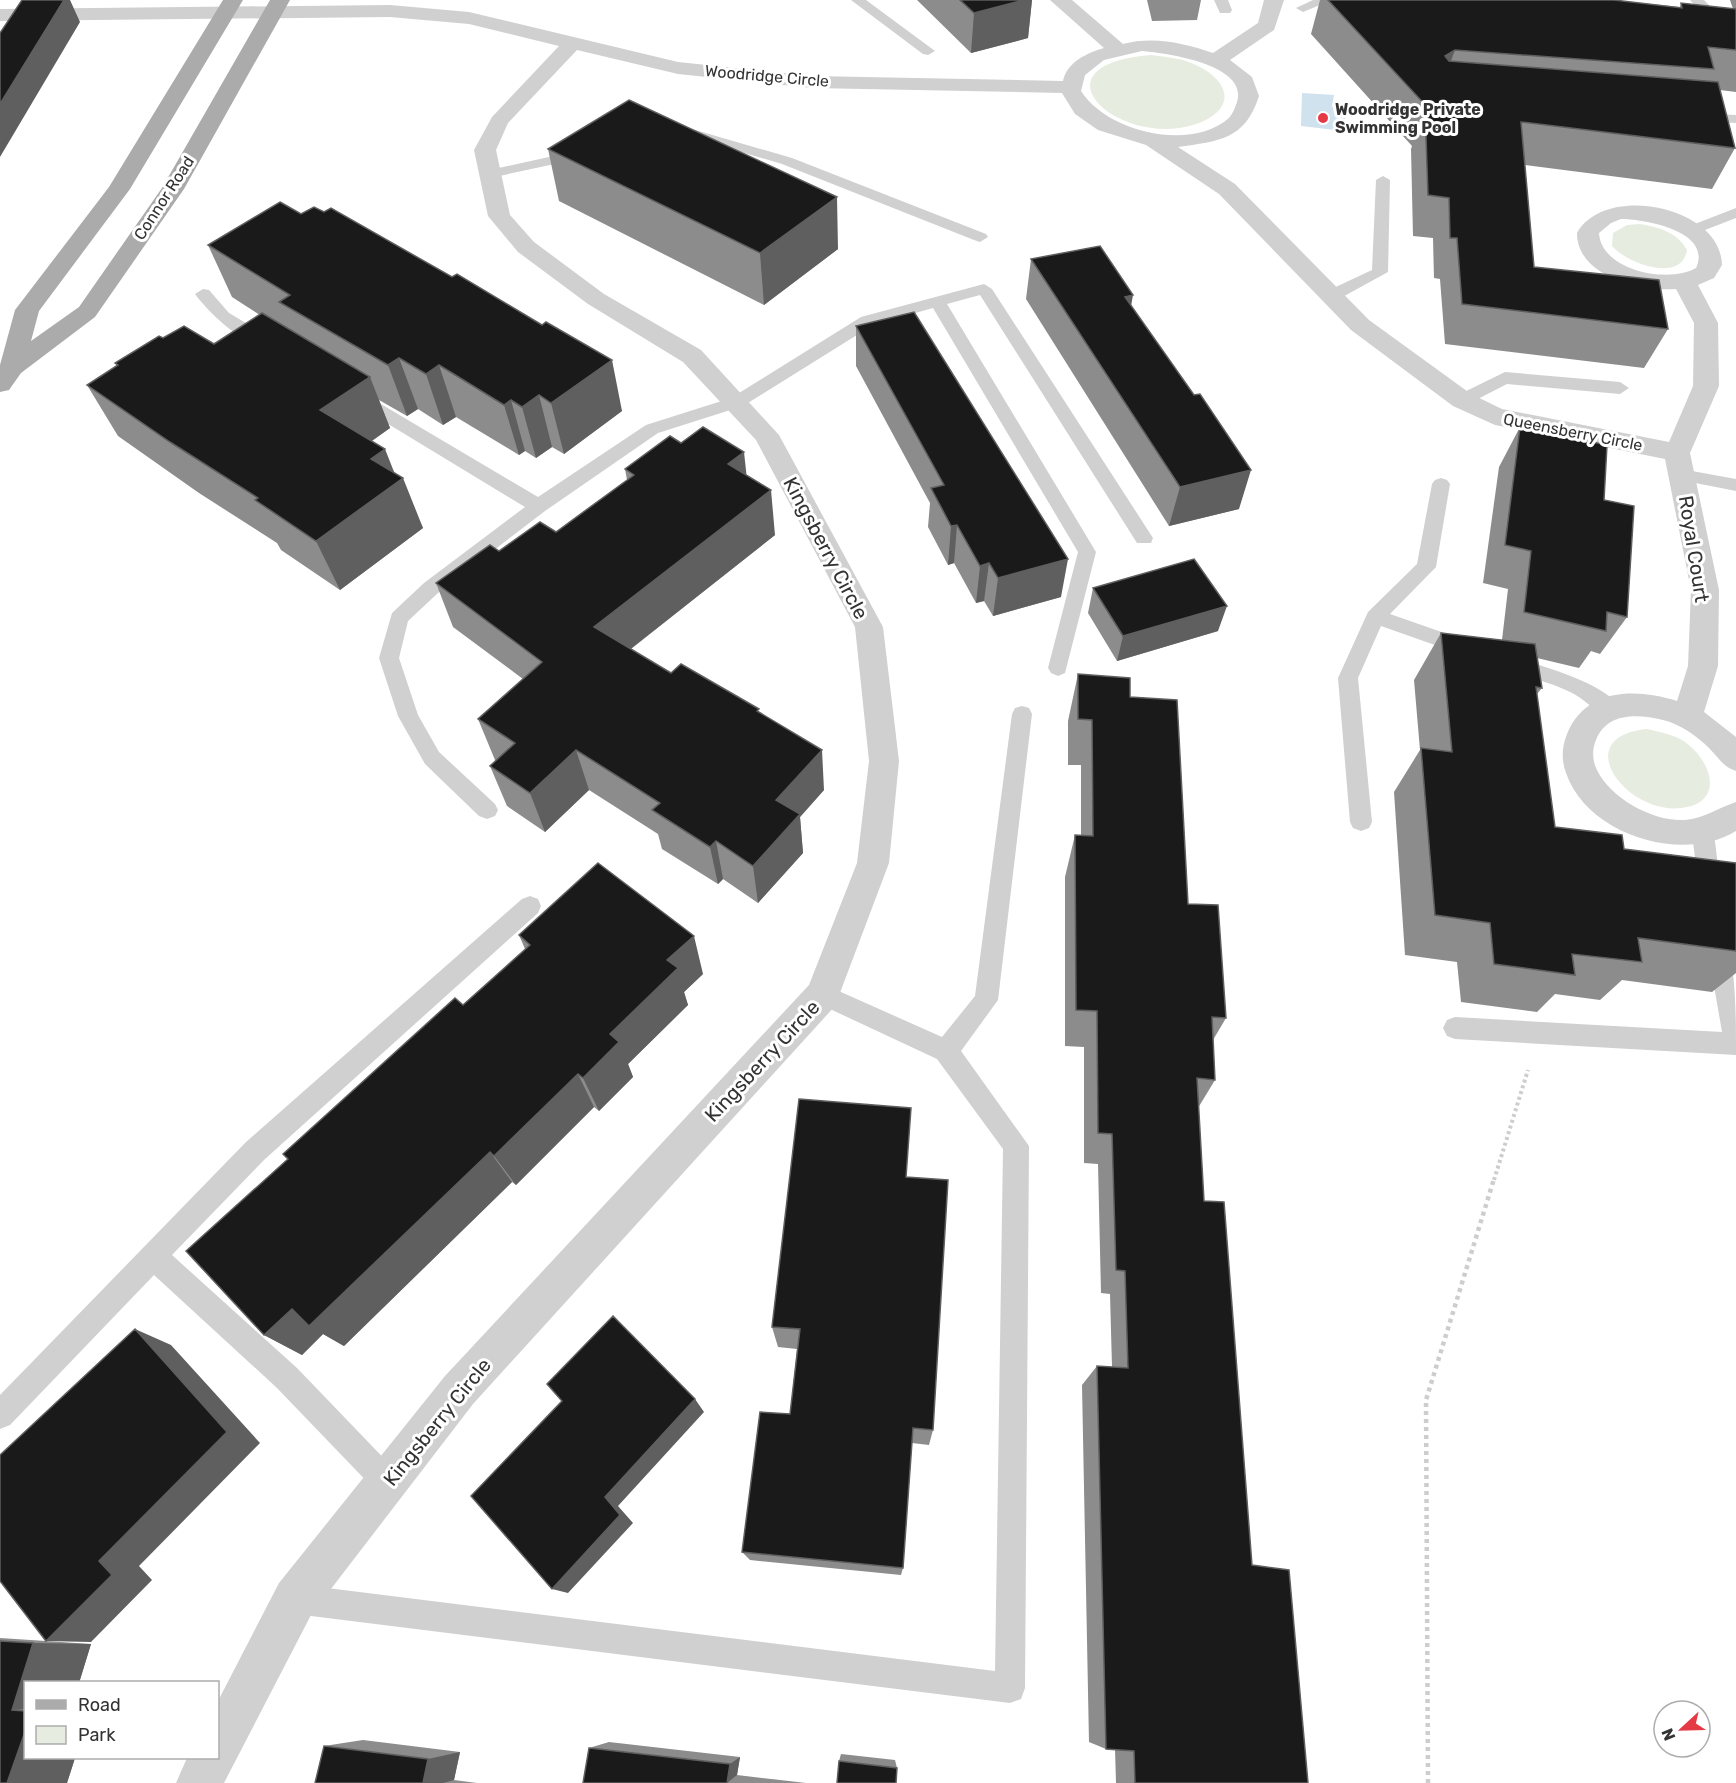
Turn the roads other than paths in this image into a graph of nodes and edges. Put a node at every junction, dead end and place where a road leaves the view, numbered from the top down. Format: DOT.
graph roads {
  1 [pos="441,0"];
  2 [pos="858,0"];
  3 [pos="1060,0"];
  4 [pos="1274,0"];
  5 [pos="1325,0"];
  6 [pos="1697,0"];
  7 [pos="230,6"];
  8 [pos="276,6"];
  9 [pos="1303,8"];
  10 [pos="0,15"];
  11 [pos="470,18"];
  12 [pos="1697,21"];
  13 [pos="1719,23"];
  14 [pos="1736,27"];
  15 [pos="572,44"];
  16 [pos="1117,49"];
  17 [pos="928,51"];
  18 [pos="1217,60"];
  19 [pos="1070,87"];
  20 [pos="1689,116"];
  21 [pos="1736,119"];
  22 [pos="671,127"];
  23 [pos="591,136"];
  24 [pos="1153,140"];
  25 [pos="1223,149"];
  26 [pos="490,174"];
  27 [pos="1383,180"];
  28 [pos="1227,189"];
  29 [pos="1736,213"];
  30 [pos="1692,230"];
  31 [pos="980,237"];
  32 [pos="1684,282"];
  33 [pos="203,294"];
  34 [pos="1331,296"];
  35 [pos="938,302"];
  36 [pos="284,353"];
  37 [pos="6,376"];
  38 [pos="1620,388"];
  39 [pos="345,390"];
  40 [pos="1462,400"];
  41 [pos="737,402"];
  42 [pos="1679,464"];
  43 [pos="1441,484"];
  44 [pos="1736,485"];
  45 [pos="537,506"];
  46 [pos="1144,538"];
  47 [pos="1375,617"];
  48 [pos="1058,668"];
  49 [pos="1610,708"];
  50 [pos="1022,714"];
  51 [pos="1687,716"];
  52 [pos="1736,759"];
  53 [pos="487,810"];
  54 [pos="1736,815"];
  55 [pos="1361,822"];
  56 [pos="1703,834"];
  57 [pos="530,906"];
  58 [pos="823,995"];
  59 [pos="1455,1028"];
  60 [pos="1736,1043"];
  61 [pos="946,1051"];
  62 [pos="152,1255"];
  63 [pos="0,1415"];
  64 [pos="387,1482"];
  65 [pos="295,1599"];
  66 [pos="219,1745"];
  67 [pos="211,1759"];
  68 [pos="198,1783"];
  1 -- 11 [label="street, Woodridge Circle"];
  2 -- 17 [label="lane"];
  3 -- 16 [label="street"];
  4 -- 18 [label="street"];
  5 -- 9 [label="lane"];
  6 -- 13 [label="lane"];
  7 -- 8 [label="street, Woodridge Circle"];
  7 -- 10 [label="street, Woodridge Circle"];
  7 -- 37 [label="main road, Connor Road"];
  8 -- 11 [label="street, Woodridge Circle"];
  8 -- 37 [label="main road, Connor Road"];
  11 -- 15 [label="street, Woodridge Circle"];
  12 -- 13 [label="lane"];
  13 -- 14 [label="lane"];
  15 -- 19 [label="street, Woodridge Circle"];
  15 -- 26 [label="street, Kingsberry Circle"];
  16 -- 18 [label="street"];
  16 -- 19 [label="street"];
  18 -- 25 [label="street"];
  19 -- 24 [label="street"];
  20 -- 21 [label="lane"];
  22 -- 31 [label="lane"];
  23 -- 26 [label="lane"];
  24 -- 25 [label="street"];
  24 -- 28 [label="street, Queensberry Circle"];
  25 -- 28 [label="street"];
  26 -- 41 [label="street, Kingsberry Circle"];
  27 -- 34 [label="lane"];
  28 -- 34 [label="street, Queensberry Circle"];
  29 -- 30 [label="lane"];
  30 -- 32 [label="street"];
  30 -- 32 [label="street"];
  32 -- 42 [label="street"];
  33 -- 36 [label="lane"];
  34 -- 40 [label="street, Queensberry Circle"];
  35 -- 41 [label="lane"];
  35 -- 46 [label="lane"];
  35 -- 48 [label="lane"];
  38 -- 40 [label="lane"];
  39 -- 45 [label="lane"];
  40 -- 42 [label="street, Queensberry Circle"];
  41 -- 45 [label="lane"];
  41 -- 58 [label="street, Kingsberry Circle"];
  42 -- 44 [label="lane"];
  42 -- 51 [label="street, Royal Court"];
  43 -- 47 [label="lane"];
  45 -- 53 [label="lane"];
  47 -- 49 [label="lane"];
  47 -- 55 [label="lane"];
  49 -- 51 [label="street"];
  49 -- 56 [label="street"];
  50 -- 61 [label="lane"];
  51 -- 52 [label="street"];
  54 -- 56 [label="street"];
  56 -- 60 [label="lane"];
  57 -- 62 [label="lane"];
  58 -- 61 [label="lane"];
  58 -- 64 [label="street, Kingsberry Circle"];
  59 -- 60 [label="lane"];
  61 -- 65 [label="lane"];
  62 -- 63 [label="lane"];
  62 -- 64 [label="lane"];
  64 -- 65 [label="street, Kingsberry Circle"];
  65 -- 66 [label="street, Kingsberry Circle"];
  67 -- 68 [label="street"];
}
